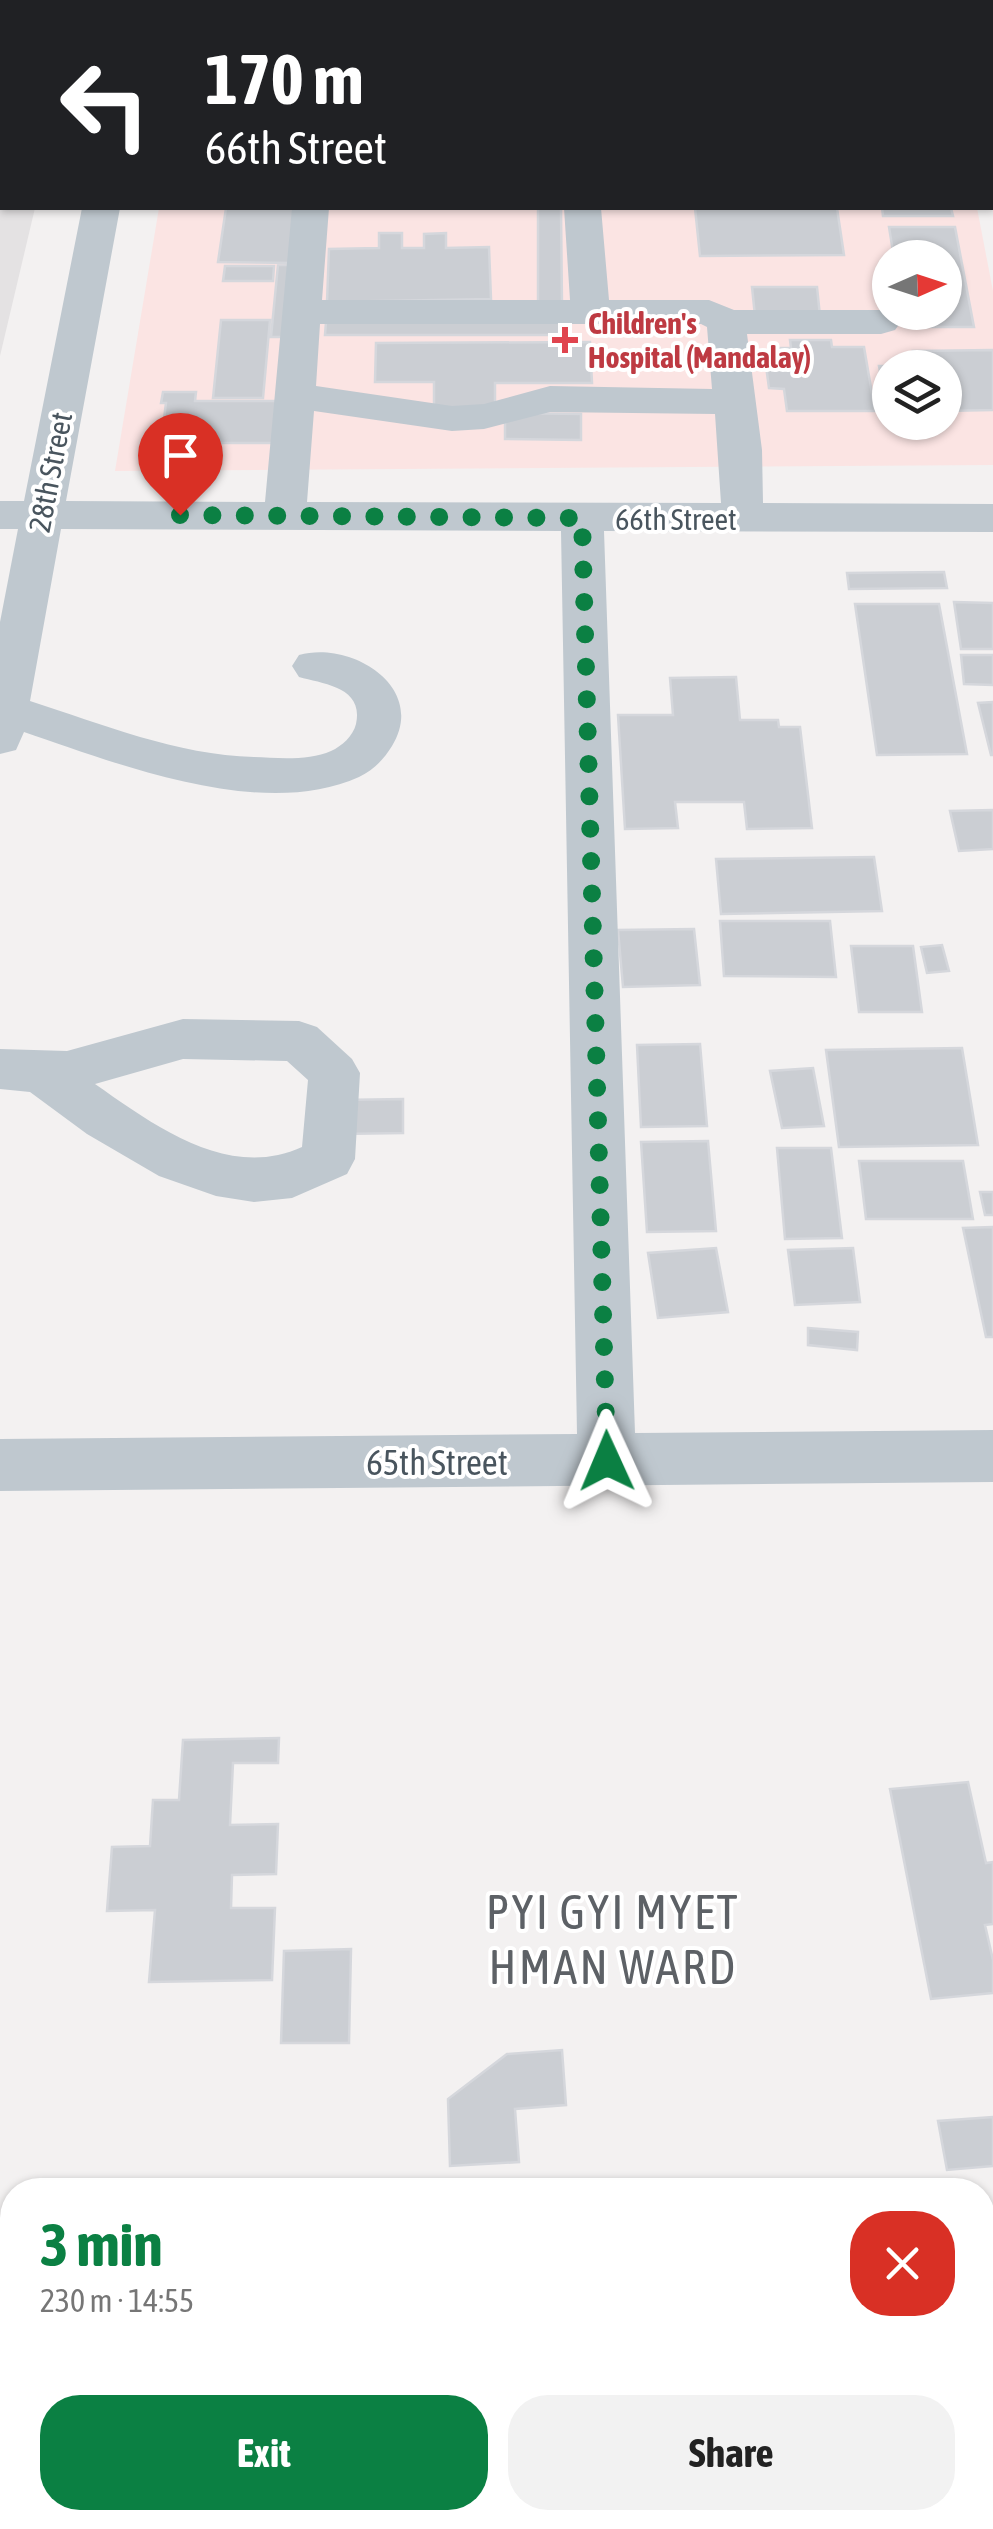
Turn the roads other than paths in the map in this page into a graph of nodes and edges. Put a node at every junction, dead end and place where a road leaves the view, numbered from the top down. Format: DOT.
graph roads {
  1 [pos="100,210"];
  2 [pos="310,210"];
  3 [pos="584,210"];
  4 [pos="590,311"];
  5 [pos="299,312"];
  6 [pos="726,322"];
  7 [pos="872,322"];
  8 [pos="294,395"];
  9 [pos="734,402"];
  10 [pos="20,515"];
  11 [pos="285,515"];
  12 [pos="582,518"];
  13 [pos="993,518"];
  14 [pos="742,519"];
  15 [pos="315,666"];
  16 [pos="3,723"];
  17 [pos="21,1071"];
  18 [pos="993,1456"];
  19 [pos="607,1461"];
  20 [pos="0,1465"];
  1 -- 10 [label="street, 28th Street"];
  2 -- 5 [label="street"];
  3 -- 4 [label="street"];
  4 -- 5 [label="street"];
  4 -- 6 [label="street"];
  5 -- 8 [label="street"];
  6 -- 7 [label="street"];
  6 -- 9 [label="street"];
  8 -- 9 [label="street"];
  8 -- 11 [label="street"];
  9 -- 14 [label="street"];
  10 -- 11 [label="street, 66th Street"];
  10 -- 16 [label="street, 28th Street"];
  11 -- 12 [label="street, 66th Street"];
  12 -- 14 [label="street, 66th Street"];
  12 -- 19 [label="street"];
  13 -- 14 [label="street, 66th Street"];
  15 -- 16 [label="street"];
  17 -- 17 [label="street"];
  18 -- 19 [label="street, 65th Street"];
  19 -- 20 [label="street, 65th Street"];
}
